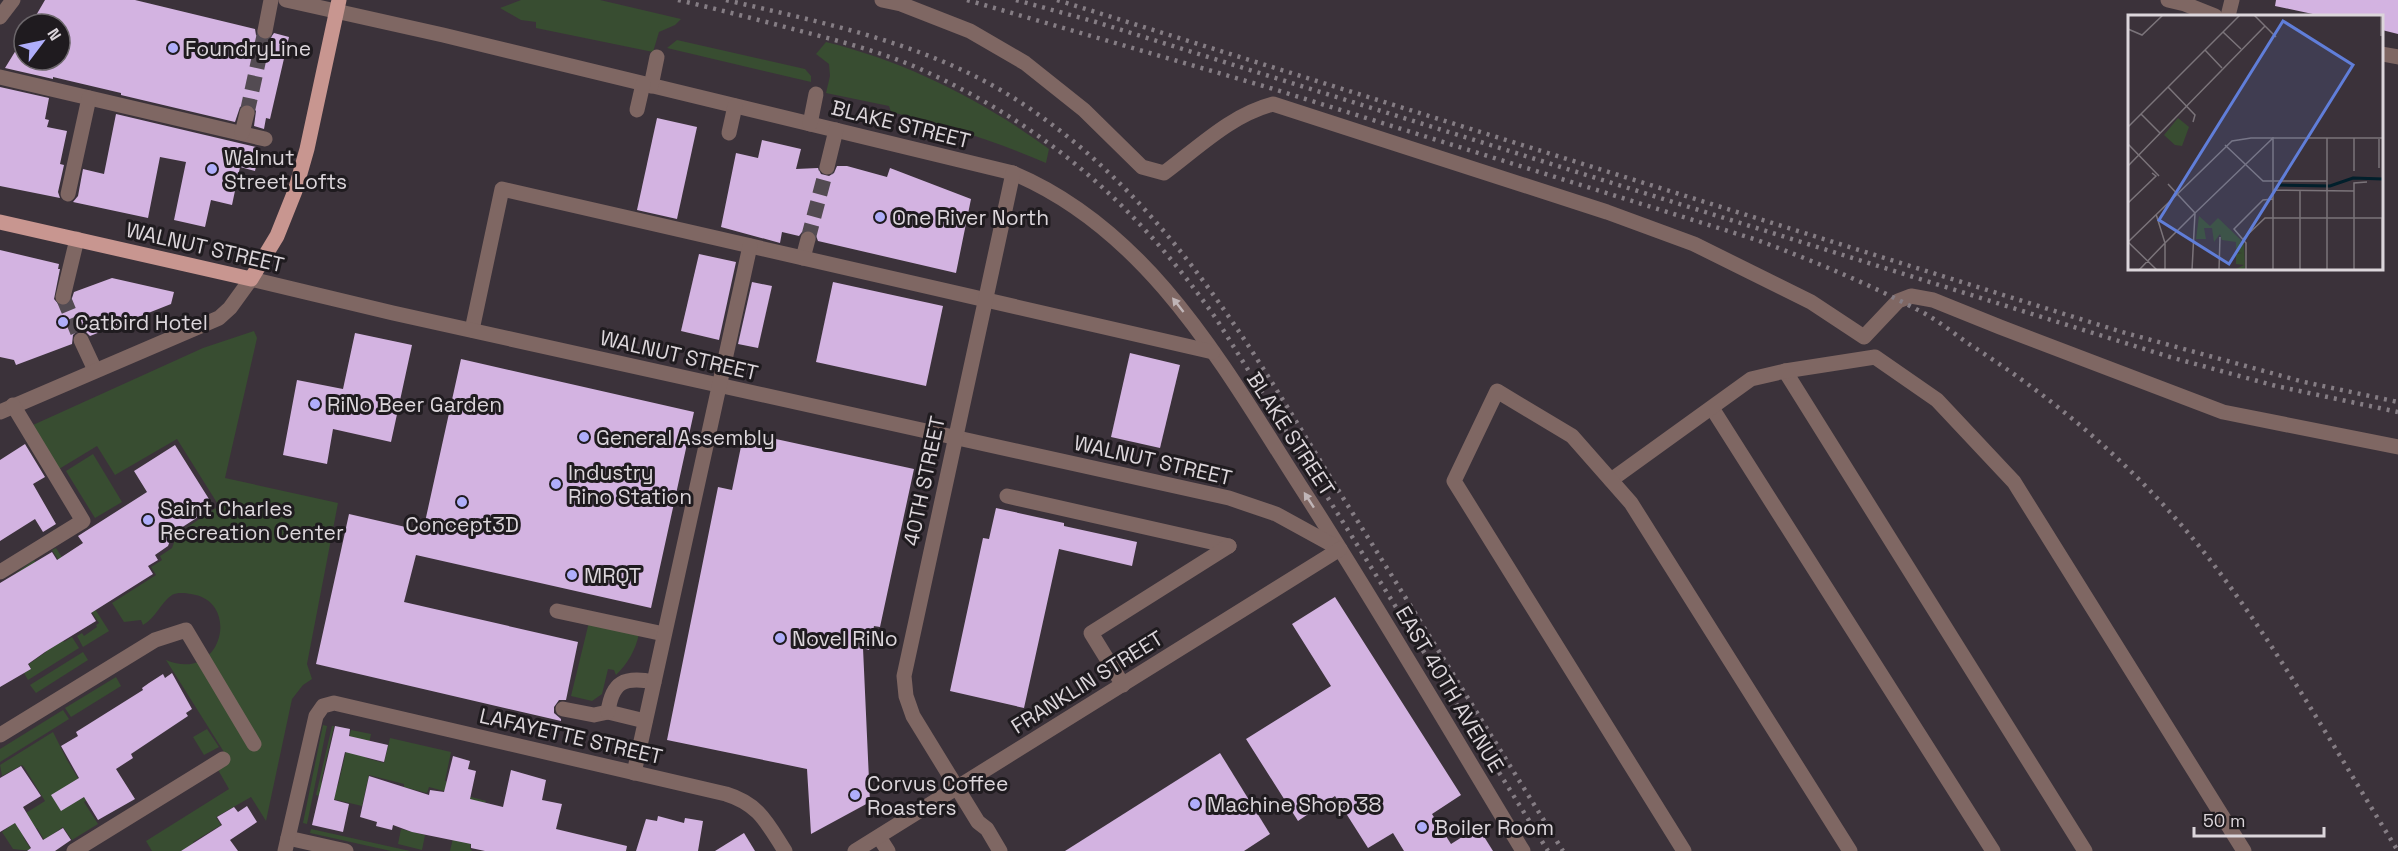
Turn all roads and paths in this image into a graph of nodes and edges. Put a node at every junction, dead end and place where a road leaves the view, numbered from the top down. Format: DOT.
graph roads {
  1 [pos="13,0"];
  2 [pos="271,0"];
  3 [pos="339,0"];
  4 [pos="882,0"];
  5 [pos="2168,0"];
  6 [pos="2232,0"];
  7 [pos="291,1"];
  8 [pos="2213,15"];
  9 [pos="2228,15"];
  10 [pos="0,17"];
  11 [pos="265,31"];
  12 [pos="2383,54"];
  13 [pos="657,57"];
  14 [pos="2398,57"];
  15 [pos="0,77"];
  16 [pos="647,85"];
  17 [pos="816,94"];
  18 [pos="89,98"];
  19 [pos="735,106"];
  20 [pos="637,110"];
  21 [pos="247,113"];
  22 [pos="810,124"];
  23 [pos="836,130"];
  24 [pos="242,133"];
  25 [pos="729,133"];
  26 [pos="265,139"];
  27 [pos="827,167"];
  28 [pos="1012,173"];
  29 [pos="68,194"];
  30 [pos="0,222"];
  31 [pos="76,239"];
  32 [pos="808,239"];
  33 [pos="750,246"];
  34 [pos="803,258"];
  35 [pos="251,279"];
  36 [pos="63,297"];
  37 [pos="985,300"];
  38 [pos="472,330"];
  39 [pos="1864,337"];
  40 [pos="81,340"];
  41 [pos="1214,352"];
  42 [pos="1875,357"];
  43 [pos="95,370"];
  44 [pos="1785,371"];
  45 [pos="719,385"];
  46 [pos="1712,408"];
  47 [pos="6,409"];
  48 [pos="955,438"];
  49 [pos="2398,447"];
  50 [pos="1611,480"];
  51 [pos="1007,496"];
  52 [pos="1340,549"];
  53 [pos="0,572"];
  54 [pos="557,612"];
  55 [pos="664,634"];
  56 [pos="654,682"];
  57 [pos="1123,685"];
  58 [pos="564,709"];
  59 [pos="608,712"];
  60 [pos="645,721"];
  61 [pos="0,735"];
  62 [pos="255,744"];
  63 [pos="223,759"];
  64 [pos="634,772"];
  65 [pos="957,787"];
  66 [pos="879,837"];
  67 [pos="286,844"];
  68 [pos="74,851"];
  69 [pos="346,851"];
  70 [pos="785,851"];
  71 [pos="855,851"];
  72 [pos="888,851"];
  73 [pos="1000,851"];
  74 [pos="1523,851"];
  75 [pos="1684,851"];
  76 [pos="1850,851"];
  77 [pos="1993,851"];
  78 [pos="2085,851"];
  79 [pos="2244,851"];
  1 -- 10 [label="street"];
  2 -- 11 [label="street"];
  3 -- 35 [label="main road"];
  4 -- 39 [label="street"];
  5 -- 8 [label="street"];
  6 -- 9 [label="street"];
  7 -- 16 [label="street, BLAKE STREET"];
  12 -- 14 [label="street"];
  13 -- 16 [label="street"];
  15 -- 18 [label="street"];
  16 -- 19 [label="street, BLAKE STREET"];
  16 -- 20 [label="street"];
  17 -- 22 [label="street"];
  18 -- 24 [label="street"];
  18 -- 29 [label="street"];
  19 -- 22 [label="street, BLAKE STREET"];
  19 -- 25 [label="street"];
  21 -- 24 [label="street"];
  22 -- 23 [label="street, BLAKE STREET"];
  23 -- 27 [label="street"];
  23 -- 28 [label="street, BLAKE STREET"];
  24 -- 26 [label="street"];
  28 -- 37 [label="street, 40TH STREET"];
  41 -- 28 [label="street, BLAKE STREET, one-way"];
  30 -- 31 [label="main road, WALNUT STREET"];
  31 -- 35 [label="main road, WALNUT STREET"];
  31 -- 36 [label="street"];
  32 -- 34 [label="street"];
  33 -- 34 [label="street"];
  33 -- 38 [label="street"];
  33 -- 45 [label="street"];
  34 -- 37 [label="street"];
  35 -- 38 [label="street, WALNUT STREET"];
  35 -- 43 [label="street"];
  37 -- 41 [label="street"];
  37 -- 48 [label="street, 40TH STREET"];
  38 -- 45 [label="street, WALNUT STREET"];
  39 -- 42 [label="street"];
  39 -- 49 [label="street"];
  40 -- 43 [label="street"];
  52 -- 41 [label="street, BLAKE STREET, one-way"];
  42 -- 44 [label="street"];
  42 -- 79 [label="street"];
  43 -- 47 [label="street"];
  44 -- 46 [label="street"];
  44 -- 78 [label="street"];
  45 -- 48 [label="street, WALNUT STREET"];
  45 -- 55 [label="street"];
  46 -- 50 [label="street"];
  46 -- 77 [label="street"];
  47 -- 53 [label="street"];
  48 -- 52 [label="street, WALNUT STREET"];
  48 -- 65 [label="street, 40TH STREET"];
  50 -- 75 [label="street"];
  50 -- 76 [label="street"];
  51 -- 57 [label="street"];
  52 -- 57 [label="street, FRANKLIN STREET"];
  52 -- 74 [label="street, EAST 40TH AVENUE"];
  54 -- 55 [label="street"];
  55 -- 56 [label="street"];
  56 -- 59 [label="street"];
  56 -- 60 [label="street"];
  57 -- 65 [label="street, FRANKLIN STREET"];
  58 -- 59 [label="street"];
  59 -- 60 [label="street"];
  60 -- 64 [label="street"];
  61 -- 62 [label="street"];
  63 -- 68 [label="street"];
  64 -- 67 [label="street, LAFAYETTE STREET"];
  64 -- 70 [label="street, LAFAYETTE STREET"];
  65 -- 66 [label="street, FRANKLIN STREET"];
  65 -- 73 [label="street, 40TH STREET"];
  66 -- 71 [label="street, FRANKLIN STREET"];
  66 -- 72 [label="street"];
  67 -- 69 [label="street"];
}
